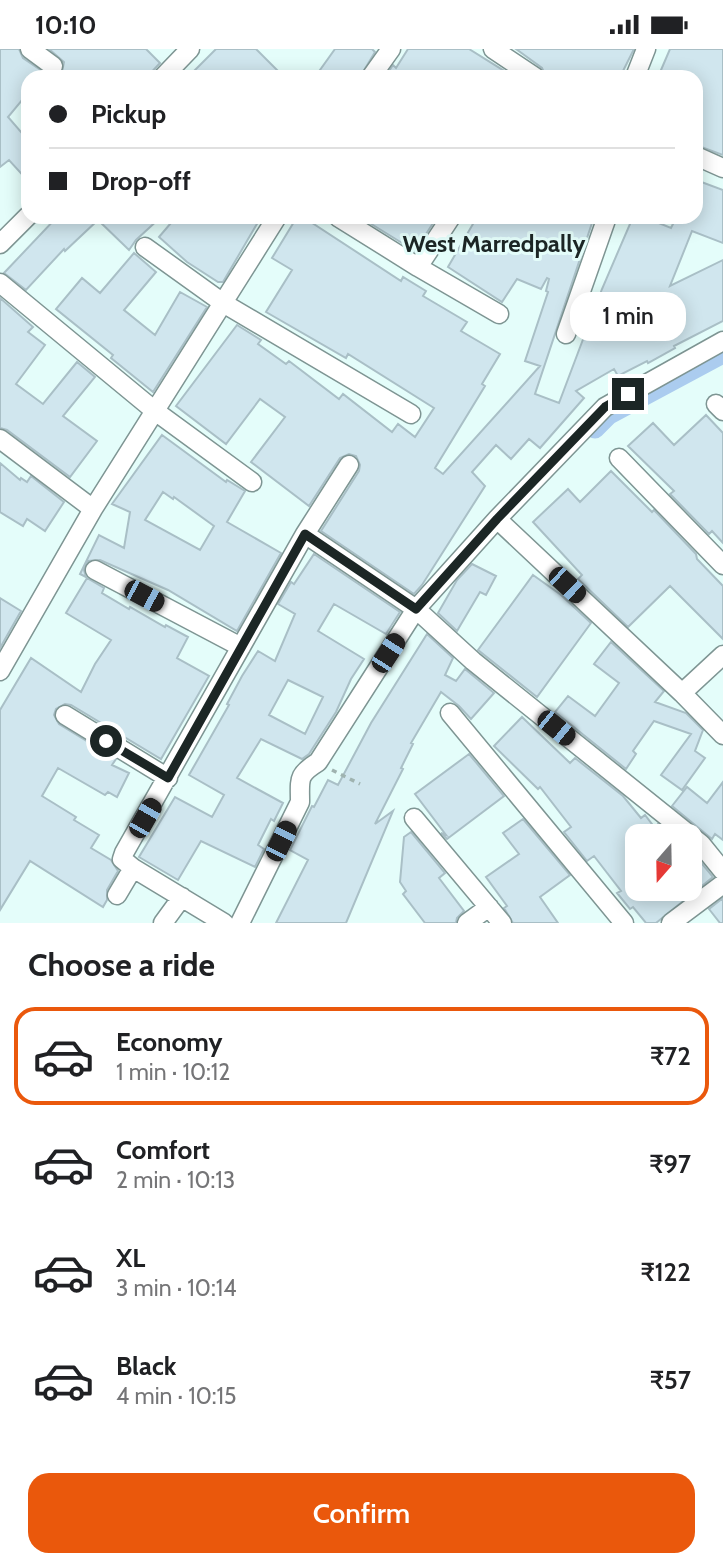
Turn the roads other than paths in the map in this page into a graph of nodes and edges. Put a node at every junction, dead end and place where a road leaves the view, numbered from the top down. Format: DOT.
graph roads {
  1 [pos="30,49"];
  2 [pos="190,49"];
  3 [pos="391,49"];
  4 [pos="493,49"];
  5 [pos="646,49"];
  6 [pos="53,66"];
  7 [pos="170,70"];
  8 [pos="376,70"];
  9 [pos="524,70"];
  10 [pos="638,70"];
  11 [pos="703,159"];
  12 [pos="723,168"];
  13 [pos="21,223"];
  14 [pos="273,224"];
  15 [pos="349,224"];
  16 [pos="446,224"];
  17 [pos="605,224"];
  18 [pos="0,244"];
  19 [pos="145,247"];
  20 [pos="418,267"];
  21 [pos="0,283"];
  22 [pos="223,303"];
  23 [pos="499,314"];
  24 [pos="566,334"];
  25 [pos="723,341"];
  26 [pos="155,411"];
  27 [pos="411,414"];
  28 [pos="0,439"];
  29 [pos="619,458"];
  30 [pos="349,465"];
  31 [pos="252,482"];
  32 [pos="87,520"];
  33 [pos="312,522"];
  34 [pos="502,524"];
  35 [pos="723,565"];
  36 [pos="95,570"];
  37 [pos="416,609"];
  38 [pos="241,647"];
  39 [pos="723,655"];
  40 [pos="2,664"];
  41 [pos="682,693"];
  42 [pos="450,713"];
  43 [pos="65,715"];
  44 [pos="720,725"];
  45 [pos="168,778"];
  46 [pos="414,818"];
  47 [pos="133,868"];
  48 [pos="723,871"];
  49 [pos="723,884"];
  50 [pos="117,895"];
  51 [pos="182,897"];
  52 [pos="489,907"];
  53 [pos="201,917"];
  54 [pos="163,923"];
  55 [pos="223,923"];
  56 [pos="240,923"];
  57 [pos="467,923"];
  58 [pos="502,923"];
  59 [pos="624,923"];
  60 [pos="671,923"];
  1 -- 6 [label="street"];
  2 -- 7 [label="street"];
  3 -- 8 [label="street"];
  4 -- 9 [label="street"];
  5 -- 10 [label="street"];
  11 -- 12 [label="street"];
  13 -- 18 [label="street"];
  14 -- 22 [label="street"];
  15 -- 20 [label="street"];
  16 -- 20 [label="street"];
  17 -- 24 [label="street"];
  19 -- 22 [label="street"];
  20 -- 23 [label="street"];
  21 -- 26 [label="street"];
  22 -- 26 [label="street"];
  22 -- 27 [label="street"];
  25 -- 34 [label="street"];
  26 -- 31 [label="street"];
  26 -- 32 [label="street"];
  28 -- 32 [label="street"];
  29 -- 35 [label="street"];
  30 -- 33 [label="street"];
  32 -- 40 [label="street"];
  33 -- 37 [label="street"];
  33 -- 38 [label="street"];
  34 -- 37 [label="street"];
  34 -- 41 [label="street"];
  36 -- 38 [label="street"];
  37 -- 48 [label="street"];
  37 -- 56 [label="street"];
  38 -- 45 [label="street"];
  39 -- 41 [label="street"];
  41 -- 44 [label="street"];
  42 -- 59 [label="street"];
  43 -- 45 [label="street"];
  45 -- 47 [label="street"];
  46 -- 52 [label="street"];
  47 -- 50 [label="street"];
  47 -- 51 [label="street"];
  49 -- 60 [label="street"];
  51 -- 53 [label="street"];
  51 -- 54 [label="street"];
  52 -- 57 [label="street"];
  52 -- 58 [label="street"];
  53 -- 55 [label="street"];
}
